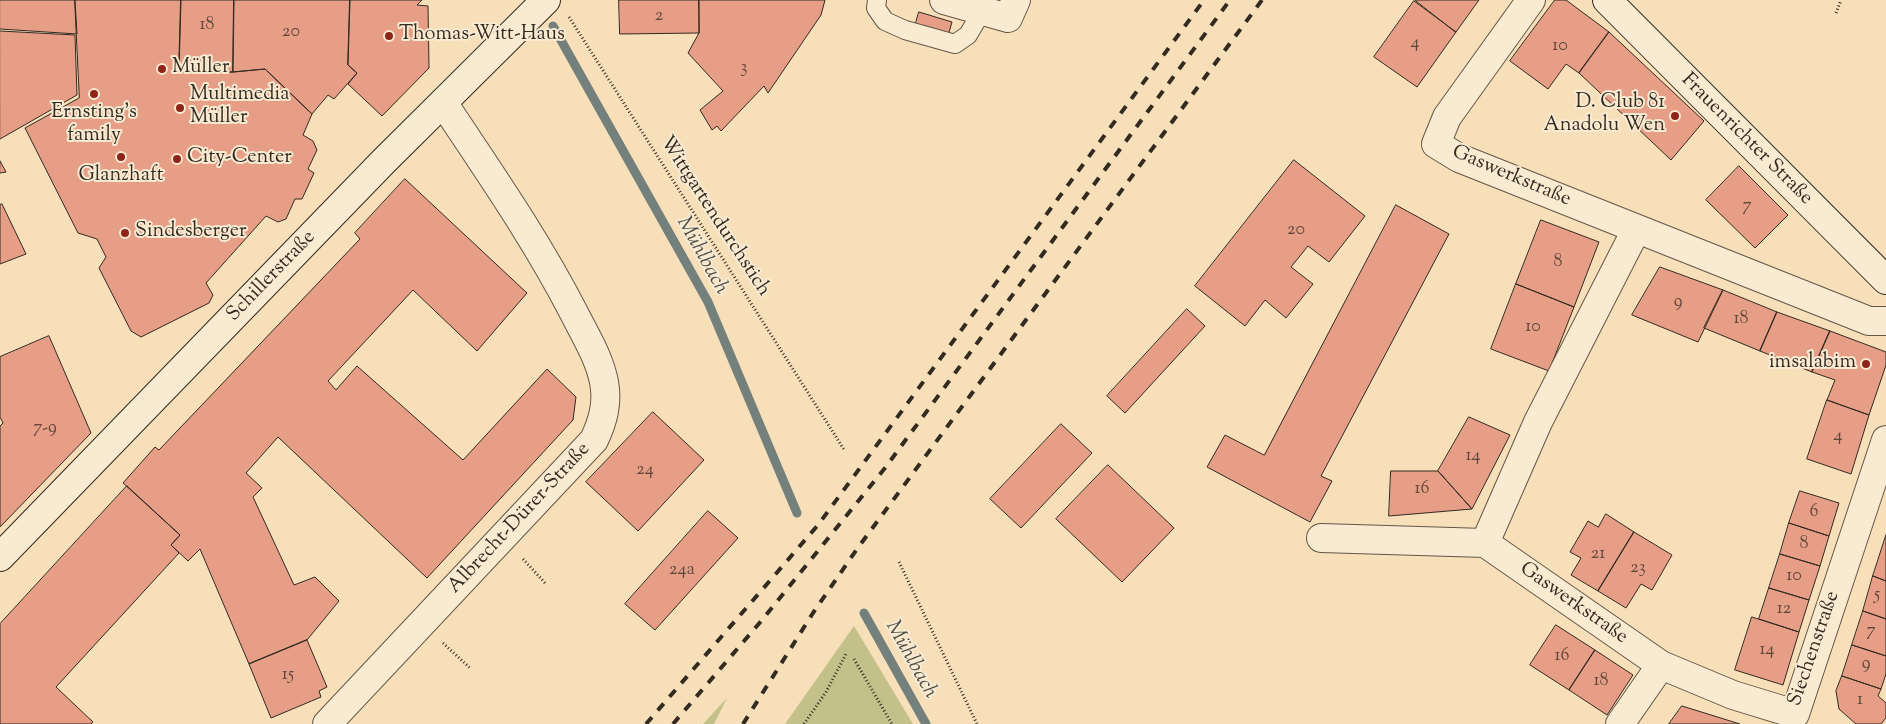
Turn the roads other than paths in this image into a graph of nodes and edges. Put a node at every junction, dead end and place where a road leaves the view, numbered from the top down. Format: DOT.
graph roads {
  1 [pos="877,0"];
  2 [pos="944,0"];
  3 [pos="1016,0"];
  4 [pos="1531,0"];
  5 [pos="1607,0"];
  6 [pos="554,4"];
  7 [pos="982,11"];
  8 [pos="444,104"];
  9 [pos="1636,230"];
  10 [pos="1886,280"];
  11 [pos="1886,321"];
  12 [pos="1886,440"];
  13 [pos="1321,538"];
  14 [pos="1485,543"];
  15 [pos="0,557"];
  16 [pos="1661,665"];
  17 [pos="1800,719"];
  18 [pos="327,724"];
  19 [pos="1620,724"];
  1 -- 7 [label="lane"];
  2 -- 7 [label="street"];
  3 -- 7 [label="street"];
  4 -- 9 [label="street, Gaswerkstraße"];
  5 -- 10 [label="street, Frauenrichter Straße"];
  6 -- 8 [label="street, Schillerstraße"];
  8 -- 15 [label="street, Schillerstraße"];
  8 -- 18 [label="street, Albrecht-Dürer-Straße"];
  9 -- 11 [label="street, Gaswerkstraße"];
  9 -- 14 [label="street"];
  12 -- 17 [label="street, Siechenstraße"];
  13 -- 14 [label="street"];
  14 -- 16 [label="street, Gaswerkstraße"];
  16 -- 17 [label="street, Siechenstraße"];
  16 -- 19 [label="street"];
}
